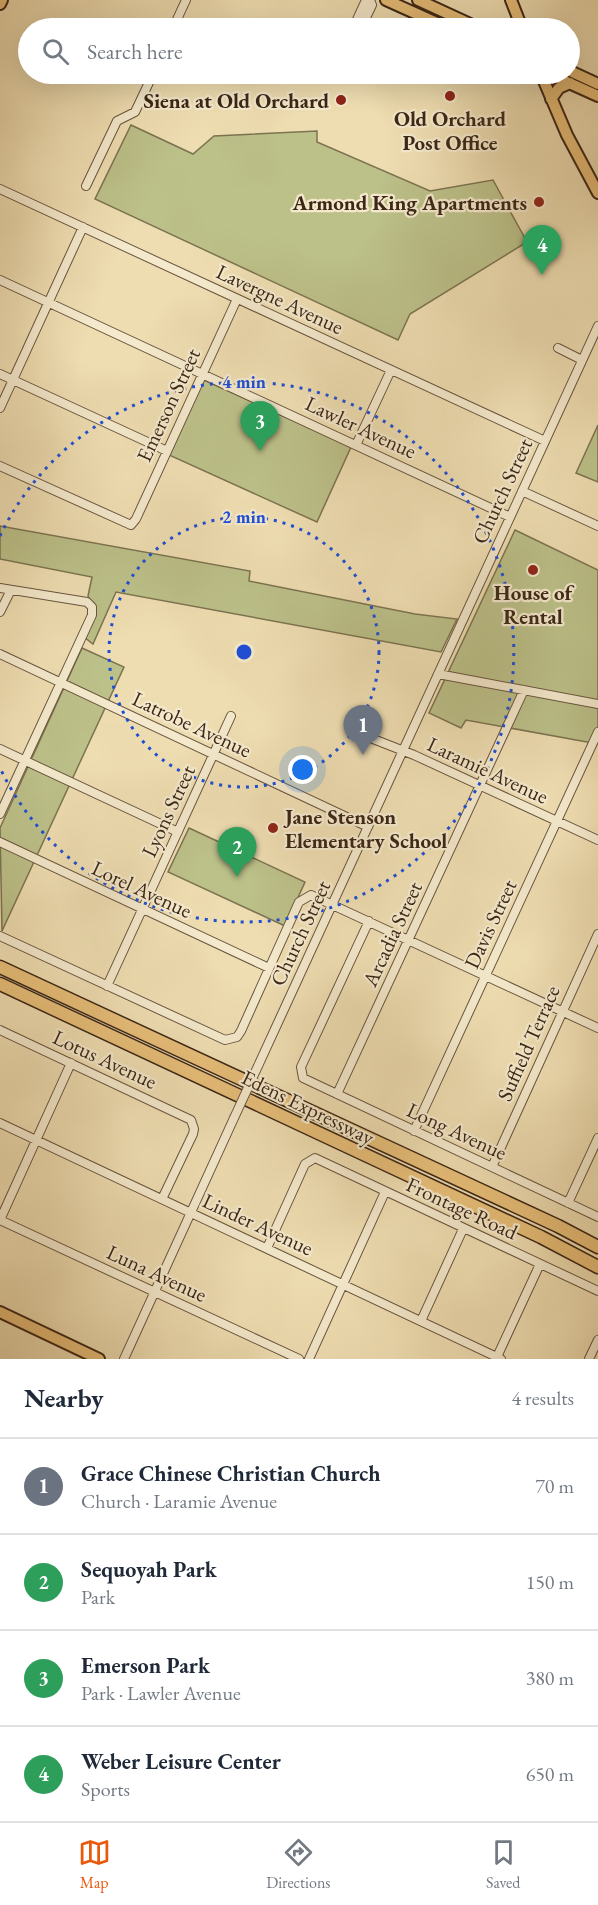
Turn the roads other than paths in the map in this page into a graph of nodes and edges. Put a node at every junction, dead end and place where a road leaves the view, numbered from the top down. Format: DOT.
graph roads {
  1 [pos="186,0"];
  2 [pos="368,0"];
  3 [pos="386,0"];
  4 [pos="418,0"];
  5 [pos="511,0"];
  6 [pos="517,15"];
  7 [pos="178,18"];
  8 [pos="358,18"];
  9 [pos="366,18"];
  10 [pos="426,18"];
  11 [pos="457,18"];
  12 [pos="517,18"];
  13 [pos="518,18"];
  14 [pos="580,75"];
  15 [pos="148,84"];
  16 [pos="545,84"];
  17 [pos="568,84"];
  18 [pos="572,84"];
  19 [pos="598,84"];
  20 [pos="598,96"];
  21 [pos="551,99"];
  22 [pos="86,186"];
  23 [pos="0,189"];
  24 [pos="598,193"];
  25 [pos="83,227"];
  26 [pos="0,280"];
  27 [pos="237,299"];
  28 [pos="48,303"];
  29 [pos="598,326"];
  30 [pos="558,348"];
  31 [pos="582,360"];
  32 [pos="391,370"];
  33 [pos="0,374"];
  34 [pos="202,374"];
  35 [pos="13,380"];
  36 [pos="0,408"];
  37 [pos="545,441"];
  38 [pos="356,445"];
  39 [pos="167,451"];
  40 [pos="0,466"];
  41 [pos="522,490"];
  42 [pos="510,517"];
  43 [pos="598,526"];
  44 [pos="0,588"];
  45 [pos="10,590"];
  46 [pos="0,612"];
  47 [pos="0,654"];
  48 [pos="438,674"];
  49 [pos="61,683"];
  50 [pos="524,690"];
  51 [pos="598,704"];
  52 [pos="231,716"];
  53 [pos="598,732"];
  54 [pos="363,735"];
  55 [pos="0,748"];
  56 [pos="403,752"];
  57 [pos="214,754"];
  58 [pos="25,760"];
  59 [pos="480,785"];
  60 [pos="0,814"];
  61 [pos="557,821"];
  62 [pos="368,827"];
  63 [pos="178,832"];
  64 [pos="598,840"];
  65 [pos="0,843"];
  66 [pos="333,904"];
  67 [pos="142,909"];
  68 [pos="369,921"];
  69 [pos="598,934"];
  70 [pos="0,936"];
  71 [pos="409,940"];
  72 [pos="0,967"];
  73 [pos="269,968"];
  74 [pos="485,975"];
  75 [pos="0,984"];
  76 [pos="107,986"];
  77 [pos="562,1011"];
  78 [pos="598,1028"];
  79 [pos="0,1030"];
  80 [pos="71,1063"];
  81 [pos="337,1094"];
  82 [pos="0,1123"];
  83 [pos="414,1131"];
  84 [pos="598,1138"];
  85 [pos="36,1140"];
  86 [pos="492,1167"];
  87 [pos="385,1192"];
  88 [pos="162,1199"];
  89 [pos="568,1203"];
  90 [pos="191,1212"];
  91 [pos="598,1217"];
  92 [pos="0,1220"];
  93 [pos="463,1229"];
  94 [pos="598,1247"];
  95 [pos="267,1248"];
  96 [pos="540,1264"];
  97 [pos="598,1267"];
  98 [pos="343,1285"];
  99 [pos="598,1291"];
  100 [pos="154,1292"];
  101 [pos="0,1312"];
  102 [pos="421,1322"];
  103 [pos="598,1340"];
  104 [pos="498,1358"];
  105 [pos="99,1359"];
  106 [pos="123,1359"];
  107 [pos="299,1359"];
  108 [pos="309,1359"];
  109 [pos="589,1359"];
  1 -- 7 [label="street"];
  2 -- 8 [label="street"];
  2 -- 9 [label="street"];
  3 -- 10 [label="main road"];
  4 -- 11 [label="main road"];
  5 -- 6 [label="main road"];
  6 -- 12 [label="main road"];
  6 -- 13 [label="main road"];
  14 -- 19 [label="main road"];
  15 -- 22 [label="street"];
  16 -- 21 [label="main road"];
  17 -- 21 [label="main road"];
  18 -- 20 [label="main road"];
  21 -- 24 [label="main road"];
  23 -- 25 [label="street, Lavergne Avenue"];
  25 -- 27 [label="street, Lavergne Avenue"];
  25 -- 28 [label="street"];
  26 -- 28 [label="street, Lawler Avenue"];
  27 -- 32 [label="street, Lavergne Avenue"];
  27 -- 34 [label="street, Emerson Street"];
  28 -- 34 [label="street, Lawler Avenue"];
  28 -- 35 [label="street"];
  29 -- 31 [label="street, Church Street"];
  30 -- 31 [label="street"];
  31 -- 37 [label="street, Church Street"];
  32 -- 37 [label="street, Lavergne Avenue"];
  32 -- 38 [label="street"];
  33 -- 35 [label="street"];
  34 -- 38 [label="street, Lawler Avenue"];
  34 -- 39 [label="street, Emerson Street"];
  35 -- 36 [label="street"];
  35 -- 39 [label="street"];
  37 -- 41 [label="street, Church Street"];
  38 -- 42 [label="street, Lawler Avenue"];
  39 -- 40 [label="street, Emerson Street"];
  41 -- 42 [label="street, Church Street"];
  41 -- 43 [label="street"];
  42 -- 48 [label="street, Church Street"];
  44 -- 45 [label="street"];
  45 -- 46 [label="street"];
  45 -- 49 [label="street"];
  47 -- 49 [label="street, Latrobe Avenue"];
  48 -- 50 [label="street"];
  48 -- 56 [label="street, Church Street"];
  49 -- 57 [label="street, Latrobe Avenue"];
  49 -- 58 [label="street"];
  50 -- 51 [label="street"];
  50 -- 59 [label="street, Arcadia Street"];
  52 -- 57 [label="street, Lyons Street"];
  53 -- 61 [label="street, Davis Street"];
  54 -- 56 [label="street, Laramie Avenue"];
  55 -- 58 [label="street"];
  56 -- 59 [label="street, Laramie Avenue"];
  56 -- 62 [label="street, Church Street"];
  57 -- 62 [label="street, Latrobe Avenue"];
  57 -- 63 [label="street, Lyons Street"];
  58 -- 60 [label="street"];
  58 -- 63 [label="street"];
  59 -- 61 [label="street, Laramie Avenue"];
  59 -- 71 [label="street, Arcadia Street"];
  61 -- 64 [label="street, Laramie Avenue"];
  61 -- 74 [label="street, Davis Street"];
  62 -- 66 [label="street, Church Street"];
  63 -- 67 [label="street, Lyons Street"];
  65 -- 67 [label="street, Lorel Avenue"];
  66 -- 68 [label="street"];
  66 -- 73 [label="street"];
  66 -- 90 [label="street, Church Street, bridge"];
  67 -- 73 [label="street, Lorel Avenue"];
  67 -- 76 [label="street, Lyons Street"];
  68 -- 71 [label="street"];
  68 -- 81 [label="street, Long Avenue"];
  69 -- 77 [label="street, Suffield Terrace"];
  70 -- 76 [label="street"];
  71 -- 74 [label="street"];
  71 -- 81 [label="street, Arcadia Street"];
  72 -- 94 [label="highway, Edens Expressway"];
  73 -- 76 [label="street"];
  74 -- 77 [label="street"];
  74 -- 83 [label="street, Davis Street"];
  75 -- 97 [label="highway, Edens Expressway"];
  77 -- 78 [label="street"];
  77 -- 86 [label="street, Suffield Terrace"];
  79 -- 80 [label="street, Lotus Avenue"];
  80 -- 85 [label="street"];
  80 -- 88 [label="street, Lotus Avenue"];
  81 -- 83 [label="street, Long Avenue"];
  82 -- 85 [label="street, Linder Avenue"];
  83 -- 86 [label="street, Long Avenue"];
  84 -- 89 [label="street"];
  85 -- 88 [label="street, Linder Avenue"];
  85 -- 92 [label="street"];
  86 -- 89 [label="street, Long Avenue"];
  87 -- 93 [label="street, Frontage Road"];
  87 -- 95 [label="street, Frontage Road"];
  87 -- 98 [label="street"];
  88 -- 90 [label="street, Linder Avenue"];
  89 -- 91 [label="street, Long Avenue"];
  90 -- 95 [label="street, Linder Avenue"];
  90 -- 100 [label="street, Church Street"];
  92 -- 100 [label="street, Luna Avenue"];
  93 -- 96 [label="street, Frontage Road"];
  93 -- 102 [label="street"];
  95 -- 98 [label="street, Linder Avenue"];
  96 -- 99 [label="street, Frontage Road"];
  96 -- 104 [label="street"];
  98 -- 102 [label="street, Linder Avenue"];
  98 -- 108 [label="street"];
  100 -- 106 [label="street, Church Street"];
  100 -- 107 [label="street, Luna Avenue"];
  101 -- 105 [label="main road"];
  102 -- 104 [label="street, Linder Avenue"];
  103 -- 109 [label="street"];
}
